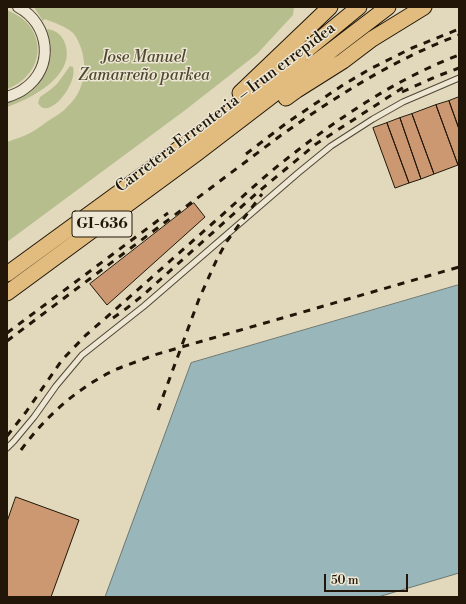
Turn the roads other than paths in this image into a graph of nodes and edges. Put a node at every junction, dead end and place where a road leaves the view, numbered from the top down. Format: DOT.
graph roads {
  1 [pos="18,7"];
  2 [pos="330,7"];
  3 [pos="359,7"];
  4 [pos="388,7"];
  5 [pos="424,7"];
  6 [pos="459,78"];
  7 [pos="7,97"];
  8 [pos="221,118"];
  9 [pos="215,140"];
  10 [pos="49,244"];
  11 [pos="7,263"];
  12 [pos="7,274"];
  13 [pos="7,293"];
  14 [pos="7,448"];
  1 -- 7 [label="street"];
  2 -- 8 [label="main road"];
  3 -- 8 [label="main road, Carretera Errenteria – Irun errepidea / GI-636"];
  4 -- 9 [label="main road, Carretera Errenteria – Irun errepidea / GI-636"];
  5 -- 9 [label="main road"];
  6 -- 14 [label="lane"];
  8 -- 10 [label="main road, Carretera Errenteria – Irun errepidea / GI-636"];
  9 -- 13 [label="main road, Carretera Errenteria – Irun errepidea / GI-636"];
  10 -- 11 [label="main road"];
  10 -- 12 [label="main road, Carretera Errenteria – Irun errepidea / GI-636"];
}
